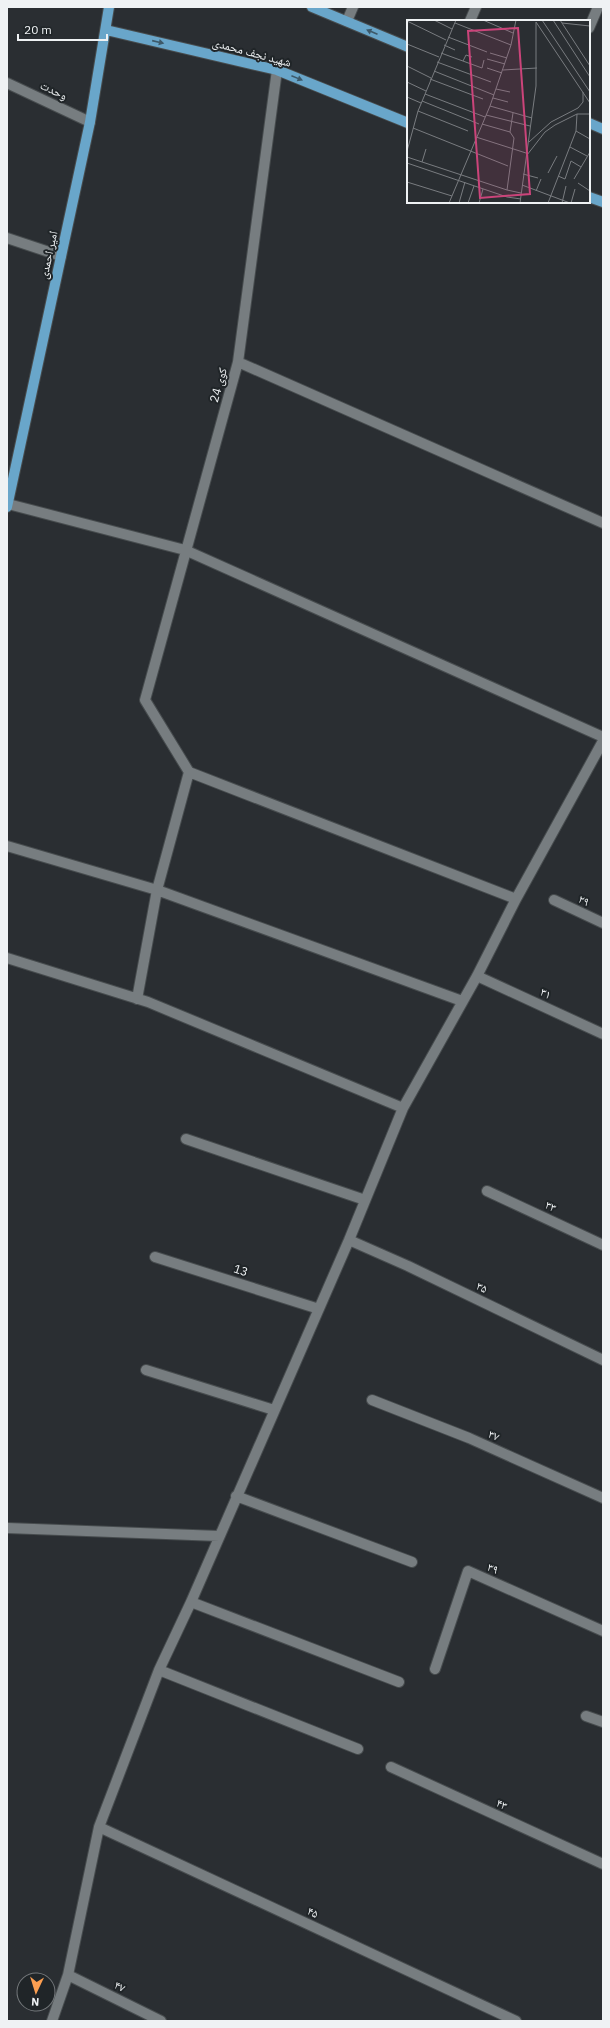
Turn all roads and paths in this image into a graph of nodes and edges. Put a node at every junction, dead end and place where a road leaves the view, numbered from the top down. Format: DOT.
graph roads {
  1 [pos="109,7"];
  2 [pos="312,7"];
  3 [pos="353,7"];
  4 [pos="476,7"];
  5 [pos="598,7"];
  6 [pos="470,20"];
  7 [pos="347,22"];
  8 [pos="590,26"];
  9 [pos="106,30"];
  10 [pos="407,47"];
  11 [pos="277,70"];
  12 [pos="7,82"];
  13 [pos="90,122"];
  14 [pos="407,123"];
  15 [pos="590,123"];
  16 [pos="603,129"];
  17 [pos="590,196"];
  18 [pos="603,202"];
  19 [pos="7,238"];
  20 [pos="61,256"];
  21 [pos="238,362"];
  22 [pos="14,470"];
  23 [pos="7,478"];
  24 [pos="7,505"];
  25 [pos="603,523"];
  26 [pos="185,550"];
  27 [pos="603,737"];
  28 [pos="603,741"];
  29 [pos="189,772"];
  30 [pos="7,846"];
  31 [pos="157,890"];
  32 [pos="516,899"];
  33 [pos="554,900"];
  34 [pos="603,923"];
  35 [pos="7,958"];
  36 [pos="477,976"];
  37 [pos="137,999"];
  38 [pos="462,1001"];
  39 [pos="603,1034"];
  40 [pos="403,1108"];
  41 [pos="186,1139"];
  42 [pos="487,1191"];
  43 [pos="365,1200"];
  44 [pos="349,1240"];
  45 [pos="603,1245"];
  46 [pos="155,1257"];
  47 [pos="319,1309"];
  48 [pos="603,1360"];
  49 [pos="146,1370"];
  50 [pos="372,1400"];
  51 [pos="274,1410"];
  52 [pos="236,1496"];
  53 [pos="603,1498"];
  54 [pos="7,1528"];
  55 [pos="219,1536"];
  56 [pos="412,1562"];
  57 [pos="191,1602"];
  58 [pos="603,1631"];
  59 [pos="435,1669"];
  60 [pos="159,1670"];
  61 [pos="399,1682"];
  62 [pos="586,1716"];
  63 [pos="603,1722"];
  64 [pos="358,1749"];
  65 [pos="391,1767"];
  66 [pos="99,1827"];
  67 [pos="603,1864"];
  68 [pos="68,1975"];
  69 [pos="52,2021"];
  70 [pos="161,2021"];
  71 [pos="516,2021"];
  1 -- 9 [label="main road, امیر احمدی"];
  2 -- 7 [label="main road"];
  3 -- 7 [label="street"];
  4 -- 6 [label="street"];
  5 -- 8 [label="street"];
  10 -- 7 [label="main road, one-way"];
  9 -- 11 [label="main road, شهید نجف محمدی, one-way"];
  9 -- 13 [label="main road, امیر احمدی"];
  11 -- 14 [label="main road, شهید نجف محمدی, one-way"];
  11 -- 21 [label="street, کوی 24"];
  12 -- 13 [label="street, وحدت"];
  13 -- 20 [label="main road, امیر احمدی"];
  15 -- 16 [label="main road"];
  17 -- 18 [label="main road"];
  19 -- 20 [label="street"];
  20 -- 22 [label="main road, امیر احمدی"];
  21 -- 25 [label="street"];
  21 -- 26 [label="street, کوی 24"];
  22 -- 23 [label="street"];
  22 -- 24 [label="main road, امیر احمدی"];
  24 -- 26 [label="street"];
  26 -- 27 [label="street"];
  26 -- 29 [label="street, کوی 24"];
  28 -- 32 [label="street"];
  29 -- 31 [label="street"];
  29 -- 32 [label="street"];
  30 -- 31 [label="street"];
  31 -- 37 [label="street"];
  31 -- 38 [label="street"];
  32 -- 36 [label="street"];
  33 -- 34 [label="street, ۲۹"];
  35 -- 37 [label="street"];
  36 -- 38 [label="street"];
  36 -- 39 [label="street, ۳۱"];
  37 -- 40 [label="street"];
  38 -- 40 [label="street"];
  40 -- 43 [label="street"];
  41 -- 43 [label="street"];
  42 -- 45 [label="street, ۳۳"];
  43 -- 44 [label="street"];
  44 -- 47 [label="street"];
  44 -- 48 [label="street, ۳۵"];
  46 -- 47 [label="street, 13"];
  47 -- 51 [label="street"];
  49 -- 51 [label="street"];
  50 -- 53 [label="street, ۳۷"];
  51 -- 52 [label="street"];
  52 -- 55 [label="street"];
  52 -- 56 [label="street"];
  54 -- 55 [label="street"];
  55 -- 57 [label="street"];
  57 -- 60 [label="street"];
  57 -- 61 [label="street"];
  58 -- 59 [label="street, ۳۹"];
  60 -- 64 [label="street"];
  60 -- 66 [label="street"];
  62 -- 63 [label="street"];
  65 -- 67 [label="street, ۴۳"];
  66 -- 68 [label="street"];
  66 -- 71 [label="street, ۴۵"];
  68 -- 69 [label="street"];
  68 -- 70 [label="street, ۴۷"];
}
